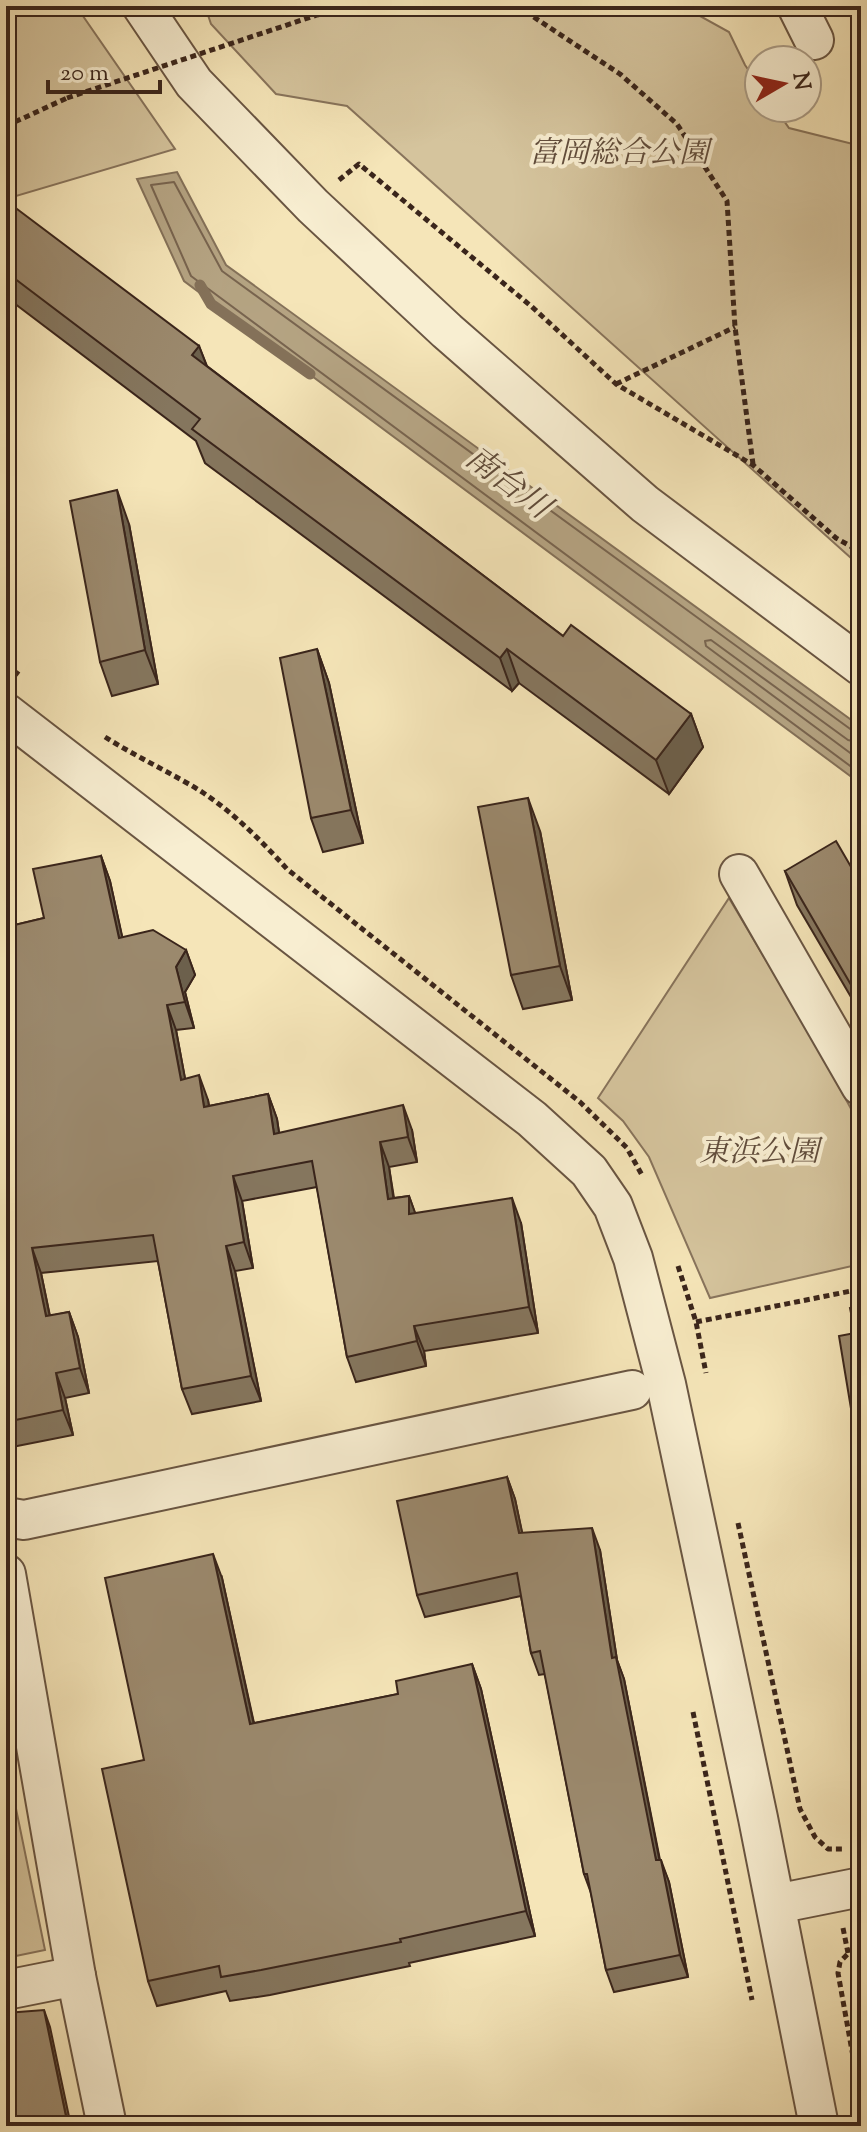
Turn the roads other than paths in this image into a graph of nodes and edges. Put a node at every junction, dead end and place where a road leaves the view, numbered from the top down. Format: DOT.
graph roads {
  1 [pos="142,6"];
  2 [pos="797,6"];
  3 [pos="814,40"];
  4 [pos="861,666"];
  5 [pos="6,713"];
  6 [pos="739,874"];
  7 [pos="861,1086"];
  8 [pos="632,1390"];
  9 [pos="6,1517"];
  10 [pos="6,1574"];
  11 [pos="861,1887"];
  12 [pos="776,1904"];
  13 [pos="76,1976"];
  14 [pos="6,1990"];
  15 [pos="107,2126"];
  16 [pos="819,2126"];
  1 -- 4 [label="street"];
  2 -- 3 [label="street"];
  5 -- 12 [label="street"];
  6 -- 7 [label="street"];
  8 -- 9 [label="street"];
  10 -- 13 [label="street"];
  11 -- 12 [label="street"];
  12 -- 16 [label="street"];
  13 -- 14 [label="street"];
  13 -- 15 [label="street"];
}
